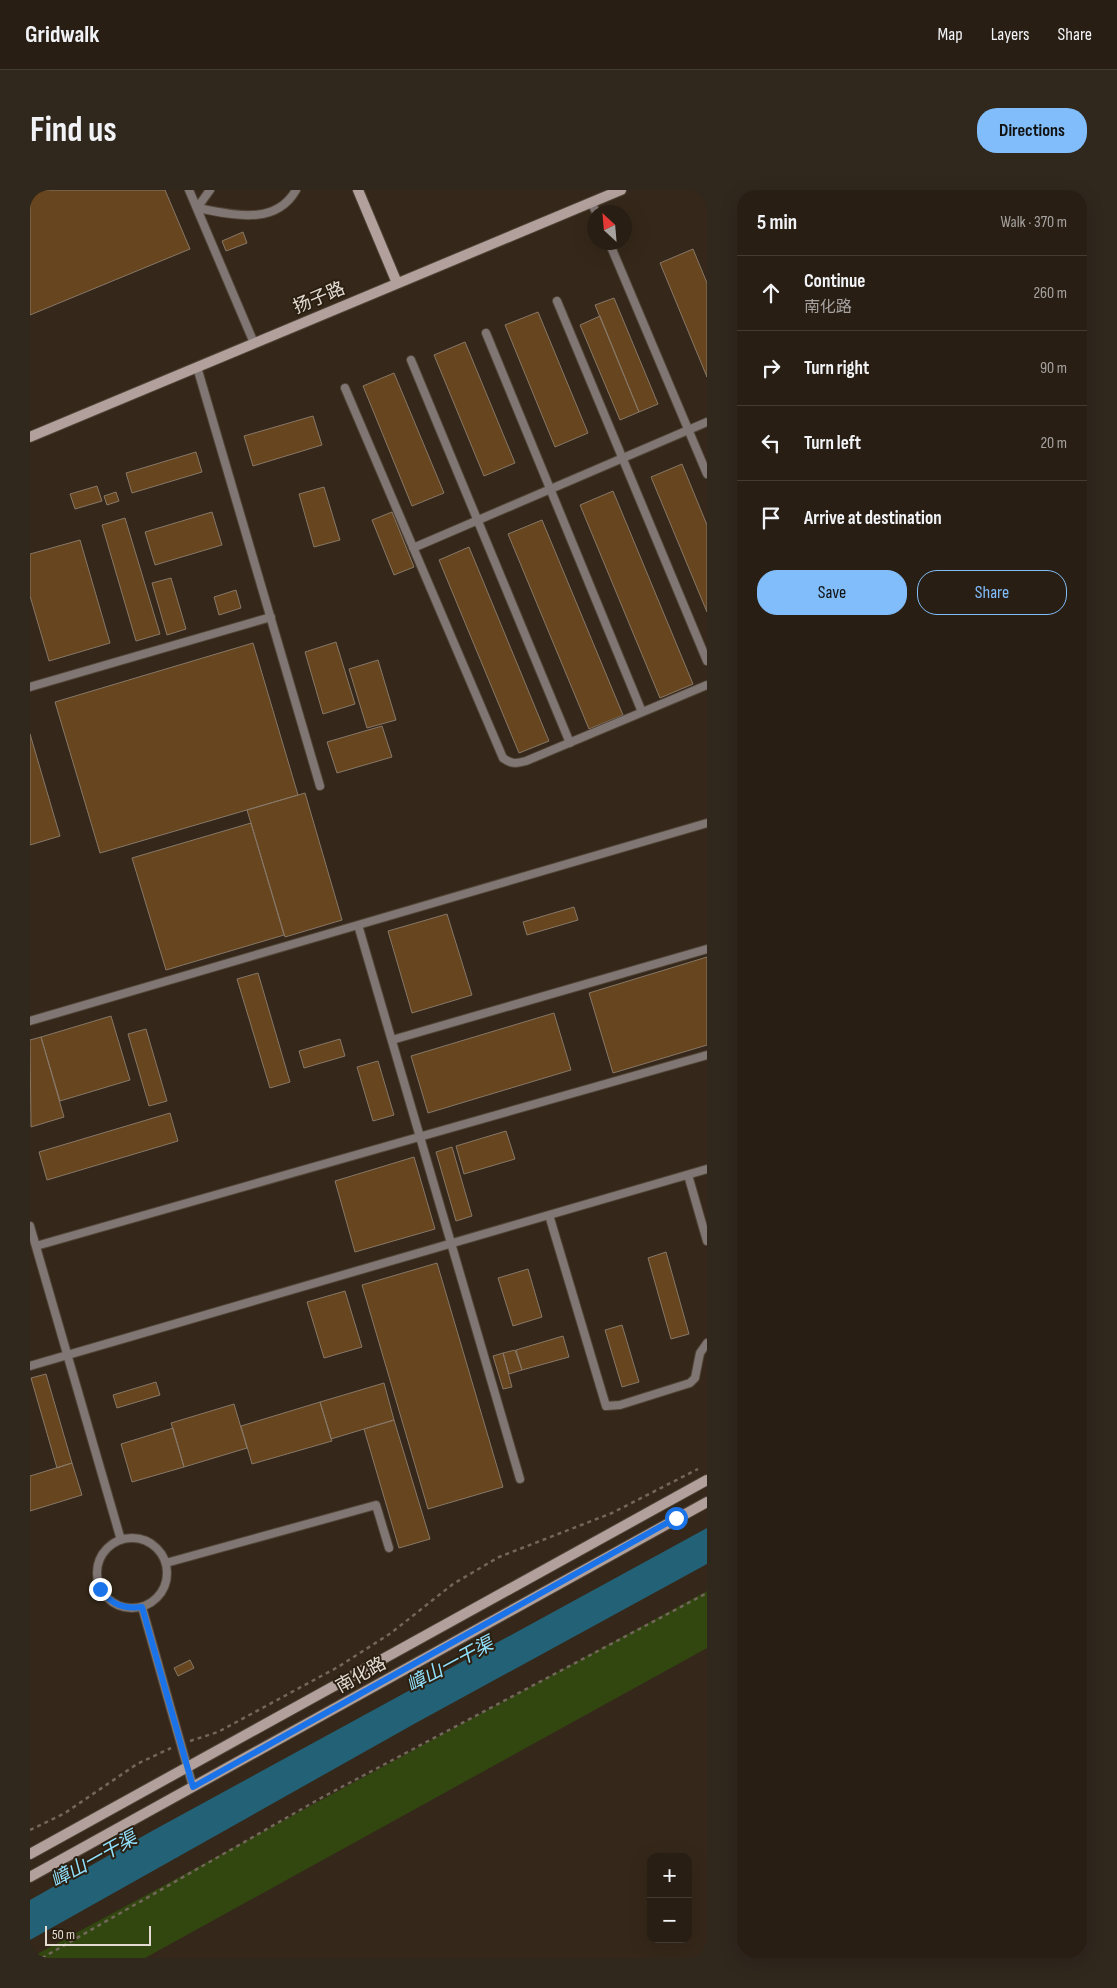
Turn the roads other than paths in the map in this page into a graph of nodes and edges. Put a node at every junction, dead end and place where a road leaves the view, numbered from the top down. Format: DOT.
graph roads {
  1 [pos="189,190"];
  2 [pos="210,190"];
  3 [pos="296,190"];
  4 [pos="358,190"];
  5 [pos="621,190"];
  6 [pos="592,202"];
  7 [pos="593,205"];
  8 [pos="197,208"];
  9 [pos="611,250"];
  10 [pos="397,283"];
  11 [pos="557,301"];
  12 [pos="486,333"];
  13 [pos="254,343"];
  14 [pos="411,360"];
  15 [pos="197,367"];
  16 [pos="345,388"];
  17 [pos="707,422"];
  18 [pos="688,430"];
  19 [pos="30,437"];
  20 [pos="623,458"];
  21 [pos="707,474"];
  22 [pos="550,489"];
  23 [pos="478,520"];
  24 [pos="413,548"];
  25 [pos="271,617"];
  26 [pos="707,661"];
  27 [pos="707,685"];
  28 [pos="30,687"];
  29 [pos="642,712"];
  30 [pos="570,743"];
  31 [pos="320,786"];
  32 [pos="707,823"];
  33 [pos="358,925"];
  34 [pos="707,949"];
  35 [pos="30,1022"];
  36 [pos="392,1040"];
  37 [pos="707,1055"];
  38 [pos="420,1136"];
  39 [pos="707,1169"];
  40 [pos="688,1175"];
  41 [pos="549,1215"];
  42 [pos="30,1226"];
  43 [pos="707,1241"];
  44 [pos="451,1244"];
  45 [pos="36,1246"];
  46 [pos="707,1343"];
  47 [pos="68,1355"];
  48 [pos="30,1366"];
  49 [pos="520,1480"];
  50 [pos="707,1480"];
  51 [pos="707,1502"];
  52 [pos="121,1540"];
  53 [pos="389,1548"];
  54 [pos="166,1563"];
  55 [pos="142,1607"];
  56 [pos="187,1768"];
  57 [pos="193,1787"];
  58 [pos="30,1854"];
  59 [pos="30,1877"];
  1 -- 8 [label="lane"];
  2 -- 8 [label="lane"];
  3 -- 8 [label="lane"];
  4 -- 10 [label="main road"];
  5 -- 6 [label="main road, 扬子路"];
  6 -- 7 [label="lane"];
  6 -- 10 [label="main road, 扬子路"];
  8 -- 13 [label="lane"];
  9 -- 18 [label="lane"];
  10 -- 13 [label="main road, 扬子路"];
  11 -- 20 [label="lane"];
  12 -- 22 [label="lane"];
  13 -- 15 [label="main road, 扬子路"];
  14 -- 23 [label="lane"];
  15 -- 19 [label="main road, 扬子路"];
  15 -- 25 [label="lane"];
  16 -- 24 [label="lane"];
  17 -- 18 [label="lane"];
  18 -- 20 [label="lane"];
  18 -- 21 [label="lane"];
  20 -- 22 [label="lane"];
  20 -- 26 [label="lane"];
  22 -- 23 [label="lane"];
  22 -- 29 [label="lane"];
  23 -- 24 [label="lane"];
  23 -- 30 [label="lane"];
  24 -- 30 [label="lane"];
  25 -- 28 [label="lane"];
  25 -- 31 [label="lane"];
  27 -- 29 [label="lane"];
  29 -- 30 [label="lane"];
  32 -- 33 [label="lane"];
  33 -- 35 [label="lane"];
  33 -- 36 [label="lane"];
  34 -- 36 [label="lane"];
  36 -- 38 [label="lane"];
  37 -- 38 [label="lane"];
  38 -- 44 [label="lane"];
  38 -- 45 [label="lane"];
  39 -- 40 [label="lane"];
  40 -- 41 [label="lane"];
  40 -- 43 [label="lane"];
  41 -- 44 [label="lane"];
  41 -- 46 [label="lane"];
  42 -- 45 [label="lane"];
  44 -- 47 [label="lane"];
  44 -- 49 [label="lane"];
  45 -- 47 [label="lane"];
  47 -- 48 [label="lane"];
  47 -- 52 [label="lane"];
  50 -- 56 [label="main road, 南化路"];
  51 -- 57 [label="main road, 南化路"];
  52 -- 54 [label="lane"];
  52 -- 55 [label="lane"];
  53 -- 54 [label="lane"];
  54 -- 55 [label="lane"];
  55 -- 56 [label="lane"];
  56 -- 57 [label="lane"];
  56 -- 58 [label="main road, 南化路"];
  57 -- 59 [label="main road, 南化路"];
}
